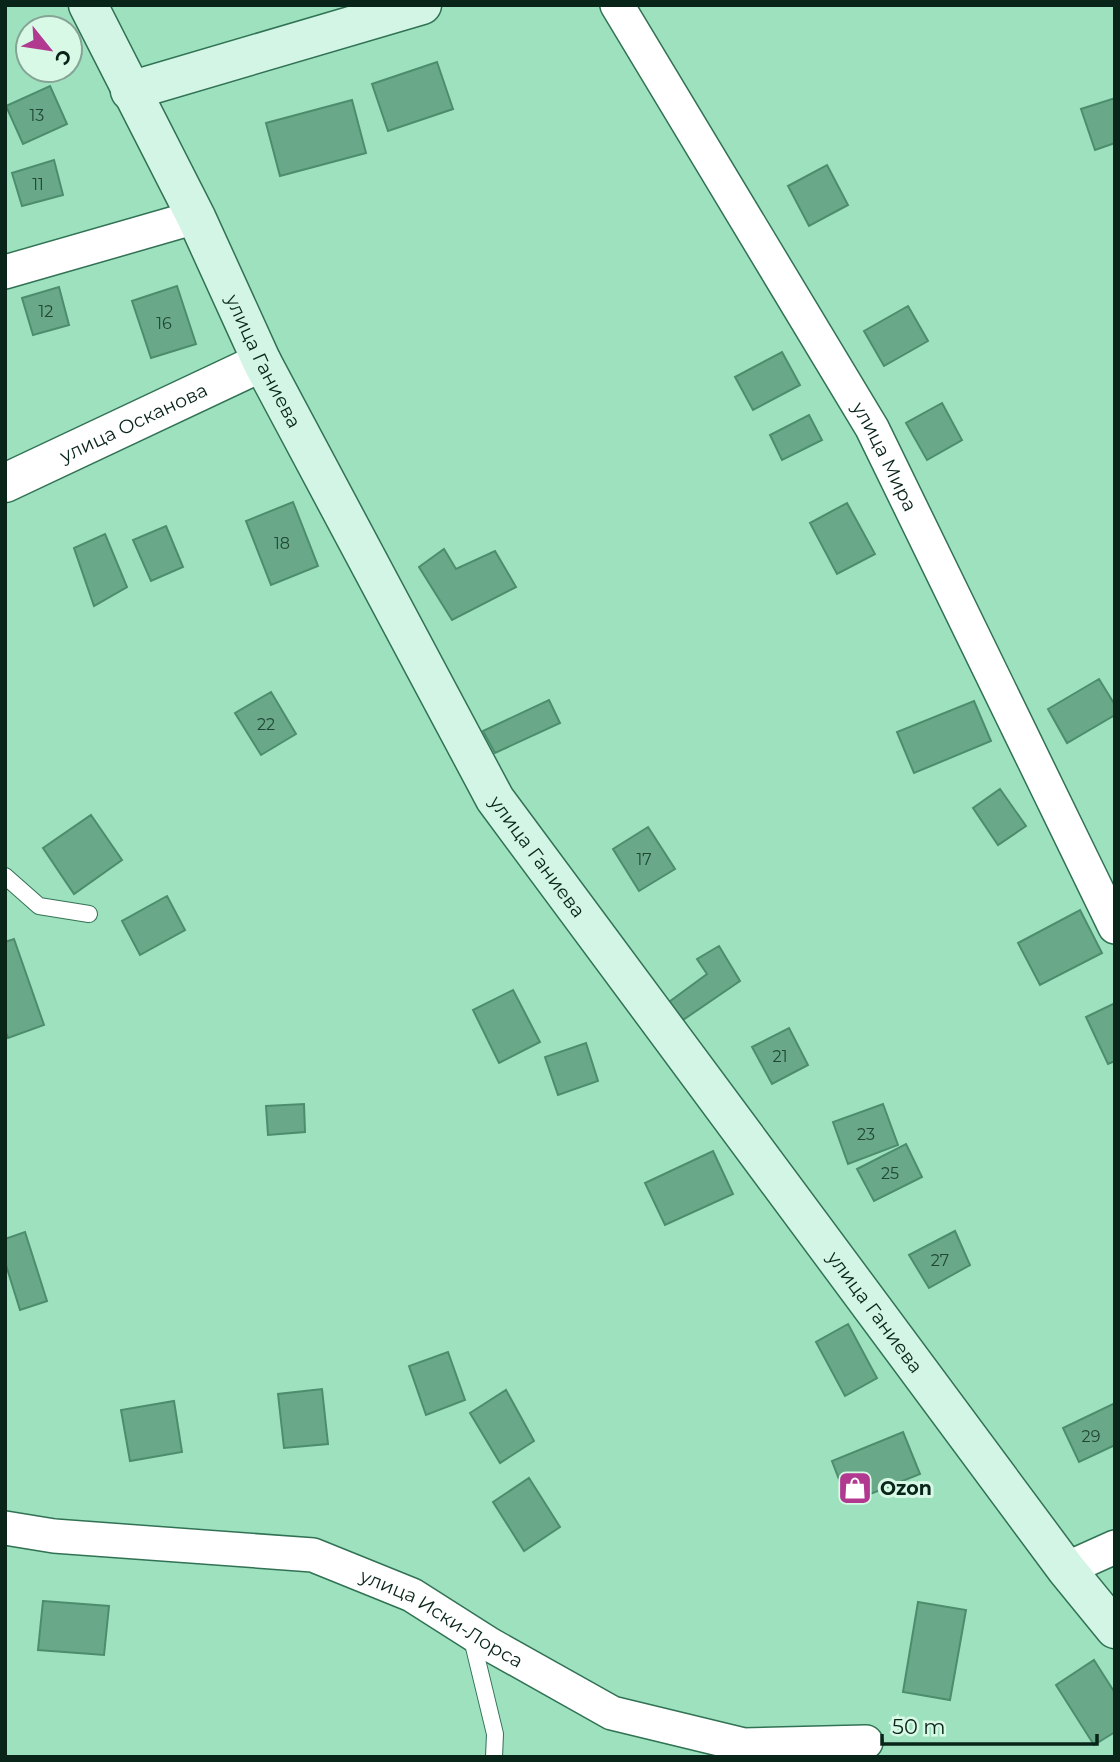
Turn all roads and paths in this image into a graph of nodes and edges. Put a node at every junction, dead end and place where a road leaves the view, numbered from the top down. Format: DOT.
graph roads {
  1 [pos="88,5"];
  2 [pos="422,5"];
  3 [pos="617,5"];
  4 [pos="130,90"];
  5 [pos="196,217"];
  6 [pos="5,272"];
  7 [pos="262,362"];
  8 [pos="5,484"];
  9 [pos="5,876"];
  10 [pos="89,914"];
  11 [pos="1115,927"];
  12 [pos="5,1528"];
  13 [pos="1115,1547"];
  14 [pos="1066,1569"];
  15 [pos="1115,1629"];
  16 [pos="471,1633"];
  17 [pos="866,1742"];
  18 [pos="494,1757"];
  1 -- 4 [label="main road, улица Ганиева"];
  2 -- 4 [label="main road"];
  3 -- 11 [label="street, улица Мира"];
  4 -- 5 [label="main road, улица Ганиева"];
  5 -- 6 [label="street"];
  5 -- 7 [label="main road, улица Ганиева"];
  7 -- 8 [label="street, улица Осканова"];
  7 -- 14 [label="main road, улица Ганиева"];
  9 -- 10 [label="lane"];
  12 -- 16 [label="street, улица Иски-Лорса"];
  13 -- 14 [label="street"];
  14 -- 15 [label="main road, улица Ганиева"];
  16 -- 17 [label="street, улица Иски-Лорса"];
  16 -- 18 [label="lane"];
}
